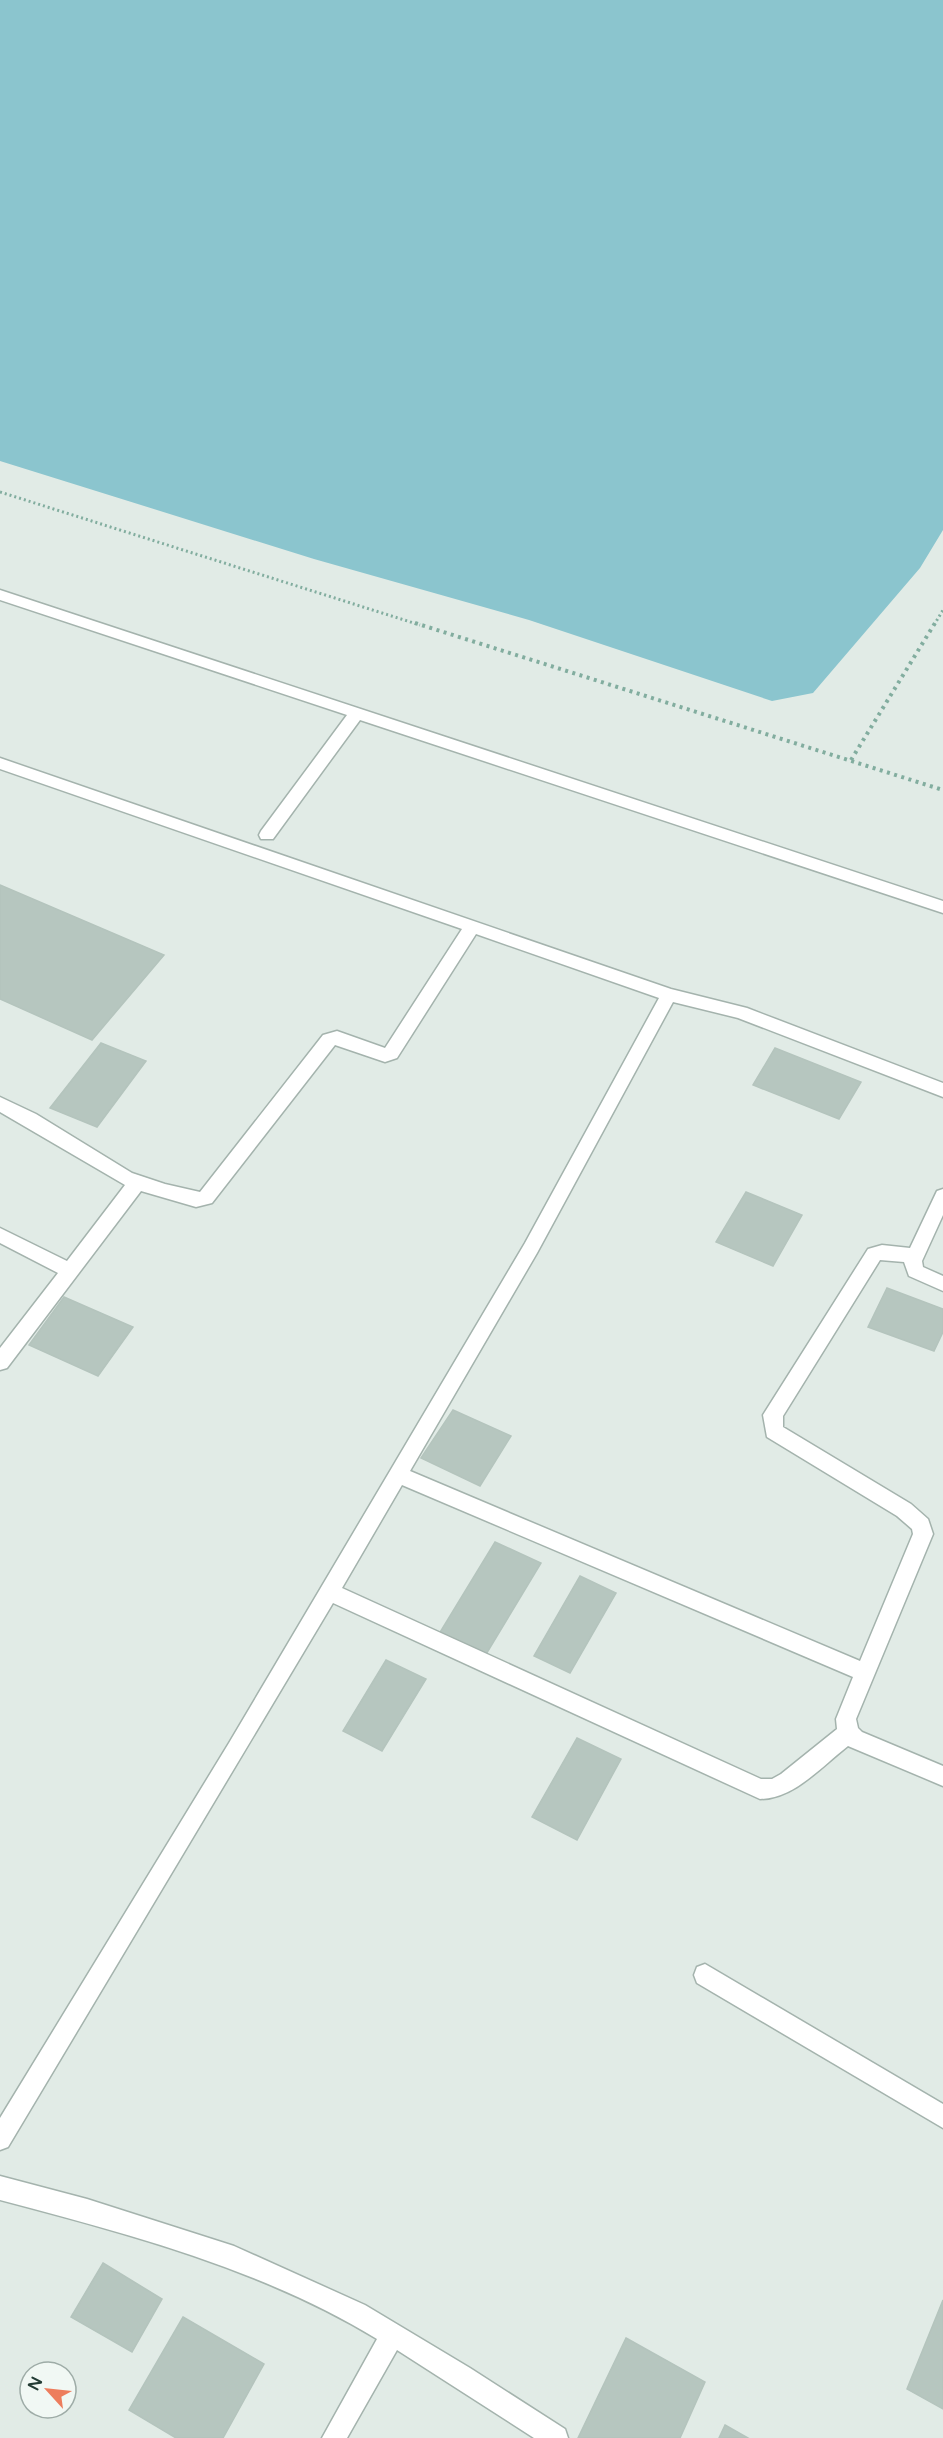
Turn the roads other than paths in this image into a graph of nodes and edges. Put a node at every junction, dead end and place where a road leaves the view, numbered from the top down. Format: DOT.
graph roads {
  1 [pos="0,595"];
  2 [pos="358,712"];
  3 [pos="0,763"];
  4 [pos="267,835"];
  5 [pos="943,907"];
  6 [pos="471,928"];
  7 [pos="669,995"];
  8 [pos="943,1090"];
  9 [pos="0,1104"];
  10 [pos="138,1182"];
  11 [pos="943,1196"];
  12 [pos="0,1235"];
  13 [pos="914,1256"];
  14 [pos="70,1271"];
  15 [pos="943,1284"];
  16 [pos="0,1362"];
  17 [pos="398,1474"];
  18 [pos="329,1592"];
  19 [pos="865,1673"];
  20 [pos="848,1733"];
  21 [pos="943,1776"];
  22 [pos="705,1975"];
  23 [pos="943,2117"];
  24 [pos="0,2139"];
  25 [pos="0,2188"];
  26 [pos="393,2334"];
  27 [pos="334,2438"];
  28 [pos="556,2438"];
  1 -- 2 [label="street"];
  2 -- 4 [label="street"];
  2 -- 5 [label="street"];
  3 -- 6 [label="street"];
  6 -- 7 [label="street"];
  6 -- 10 [label="street"];
  7 -- 8 [label="street"];
  7 -- 17 [label="street"];
  9 -- 10 [label="street"];
  10 -- 14 [label="street"];
  11 -- 13 [label="street"];
  12 -- 14 [label="street"];
  13 -- 15 [label="street"];
  13 -- 19 [label="street"];
  14 -- 16 [label="street"];
  17 -- 18 [label="street"];
  17 -- 19 [label="street"];
  18 -- 20 [label="street"];
  18 -- 24 [label="street"];
  19 -- 20 [label="street"];
  20 -- 21 [label="street"];
  22 -- 23 [label="street"];
  25 -- 26 [label="street"];
  26 -- 27 [label="street"];
  26 -- 28 [label="street"];
}
